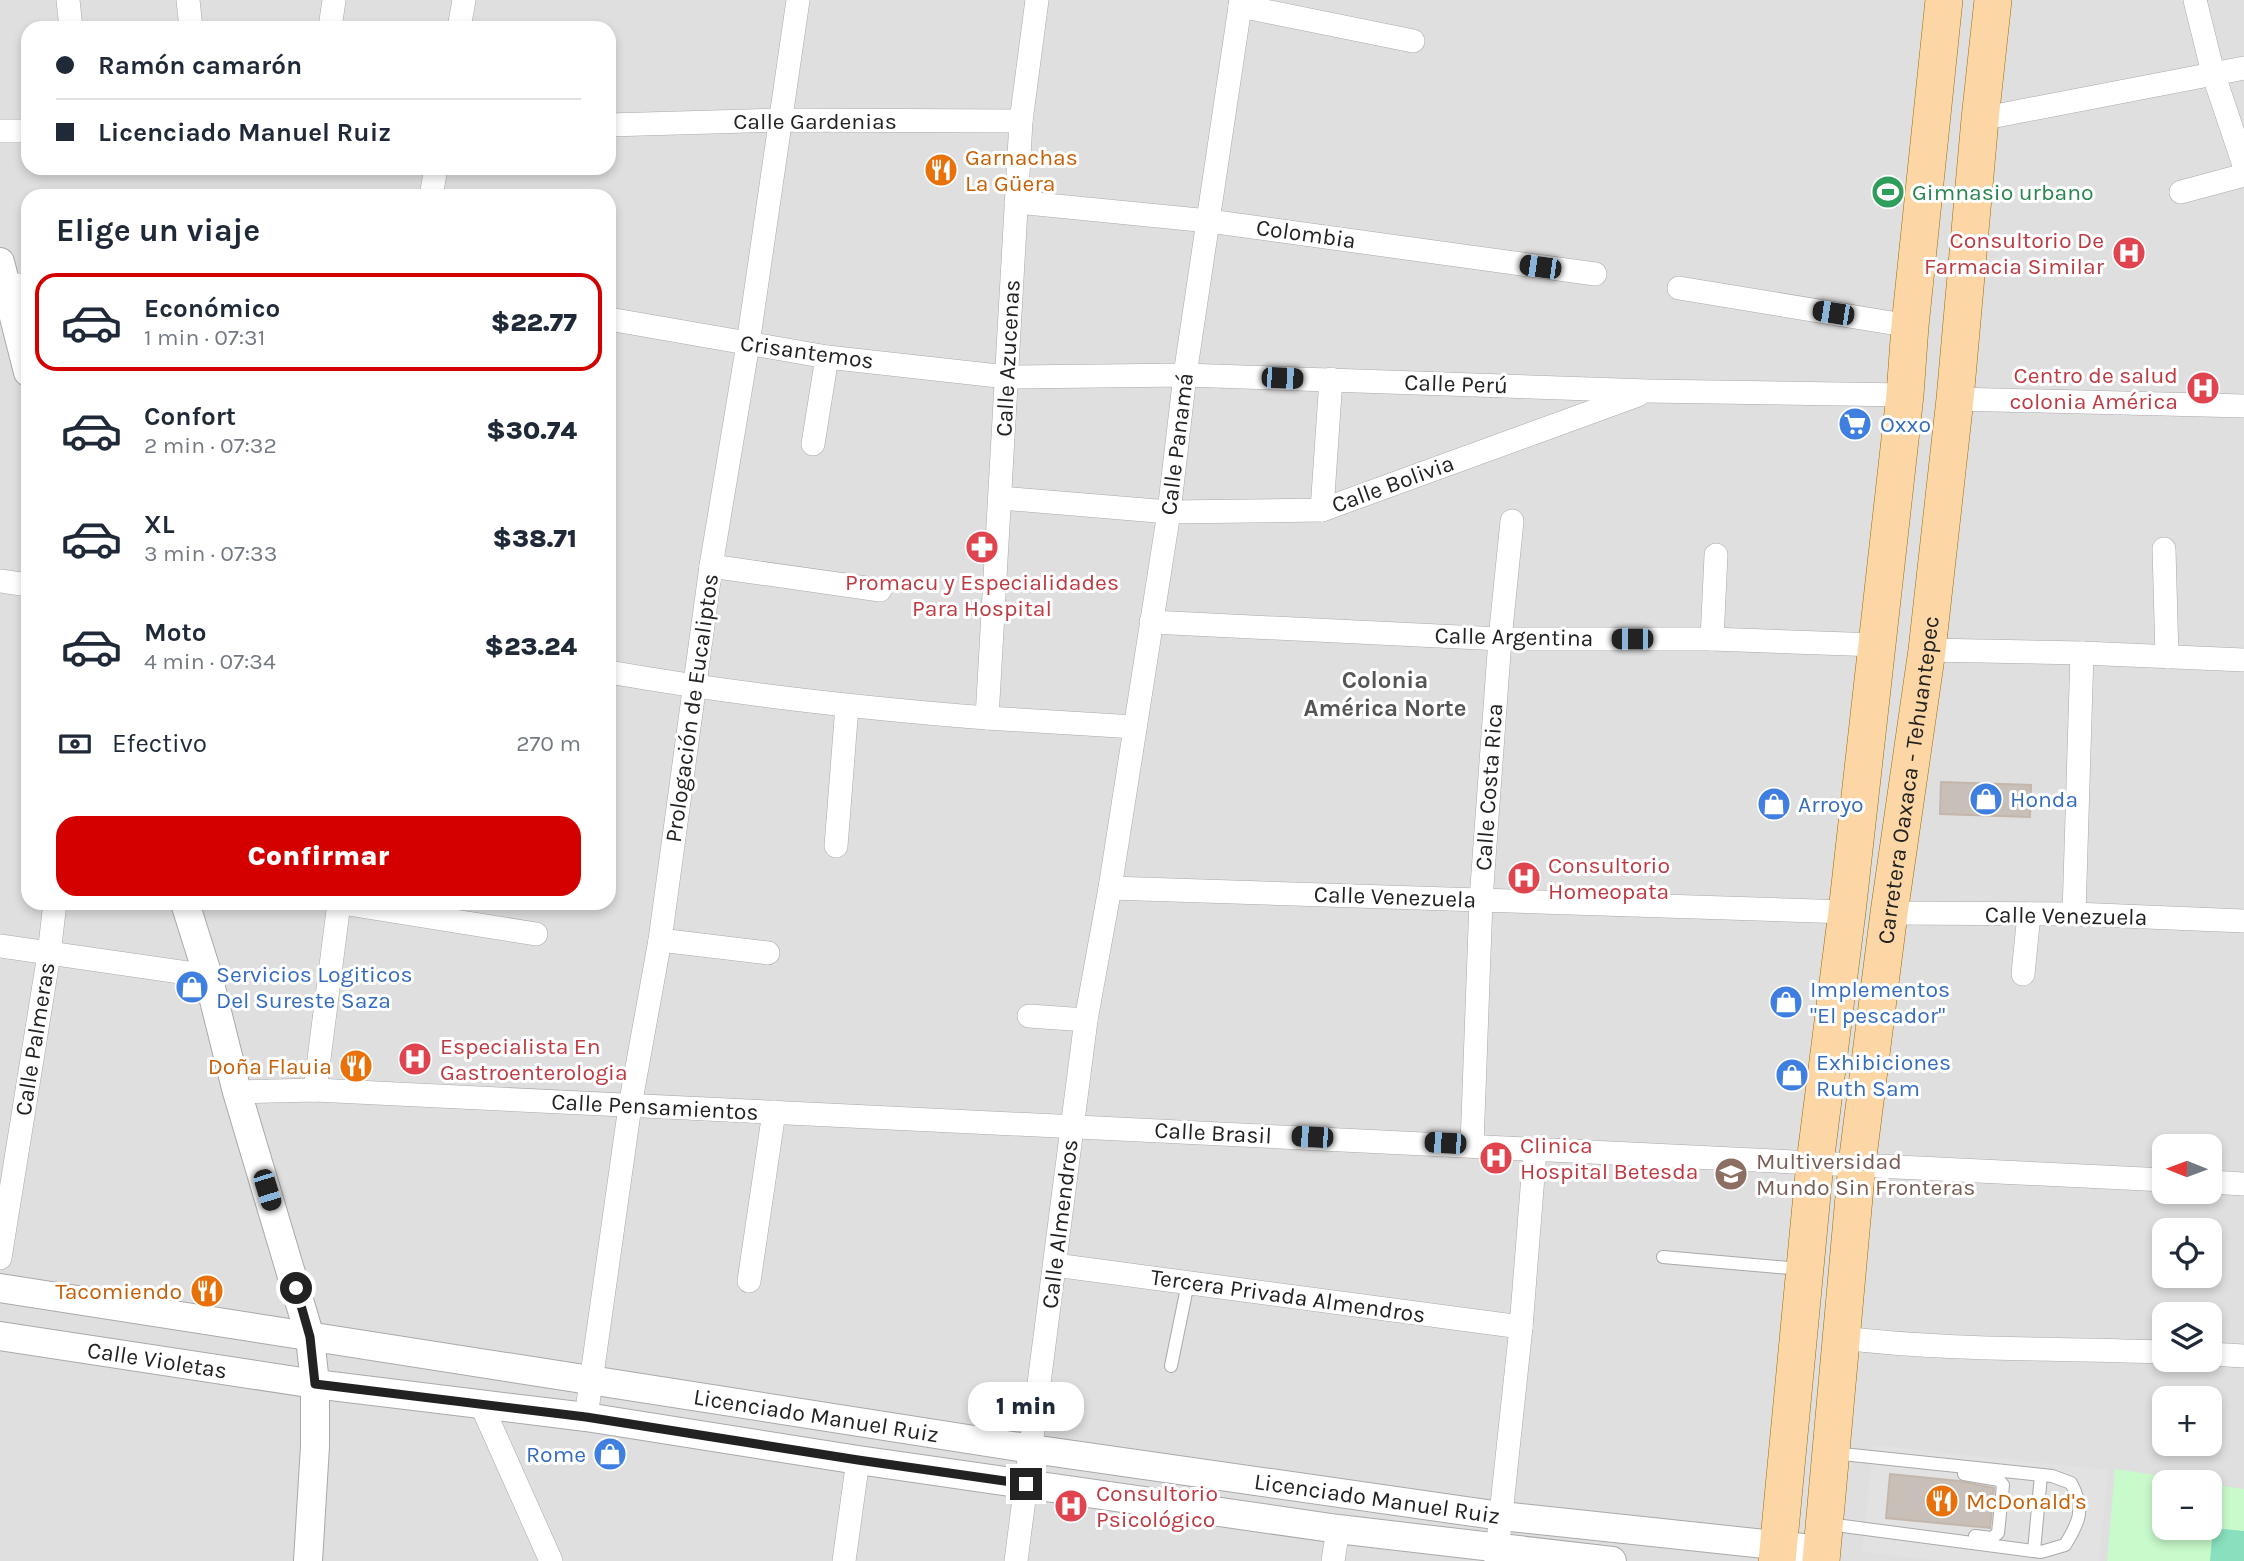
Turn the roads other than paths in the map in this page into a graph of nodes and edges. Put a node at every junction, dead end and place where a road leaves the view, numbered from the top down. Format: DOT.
graph roads {
  1 [pos="68,0"];
  2 [pos="188,0"];
  3 [pos="334,0"];
  4 [pos="464,0"];
  5 [pos="798,0"];
  6 [pos="1037,0"];
  7 [pos="1944,0"];
  8 [pos="1993,0"];
  9 [pos="2195,0"];
  10 [pos="1241,3"];
  11 [pos="70,21"];
  12 [pos="190,21"];
  13 [pos="331,21"];
  14 [pos="460,21"];
  15 [pos="1413,41"];
  16 [pos="2244,68"];
  17 [pos="2213,73"];
  18 [pos="1980,119"];
  19 [pos="779,120"];
  20 [pos="1021,121"];
  21 [pos="616,125"];
  22 [pos="0,131"];
  23 [pos="21,131"];
  24 [pos="2244,165"];
  25 [pos="2244,175"];
  26 [pos="2181,192"];
  27 [pos="1016,202"];
  28 [pos="1209,221"];
  29 [pos="1595,275"];
  30 [pos="8,279"];
  31 [pos="1679,288"];
  32 [pos="616,320"];
  33 [pos="1910,326"];
  34 [pos="21,339"];
  35 [pos="748,344"];
  36 [pos="827,357"];
  37 [pos="1185,375"];
  38 [pos="1007,377"];
  39 [pos="1331,379"];
  40 [pos="1648,391"];
  41 [pos="1905,395"];
  42 [pos="1955,399"];
  43 [pos="2244,406"];
  44 [pos="813,444"];
  45 [pos="1001,498"];
  46 [pos="1321,510"];
  47 [pos="1168,512"];
  48 [pos="1512,522"];
  49 [pos="2164,549"];
  50 [pos="1717,555"];
  51 [pos="711,566"];
  52 [pos="0,580"];
  53 [pos="21,584"];
  54 [pos="880,590"];
  55 [pos="1151,622"];
  56 [pos="1500,639"];
  57 [pos="1712,639"];
  58 [pos="1877,645"];
  59 [pos="1927,650"];
  60 [pos="2082,653"];
  61 [pos="2167,657"];
  62 [pos="2244,660"];
  63 [pos="616,673"];
  64 [pos="694,687"];
  65 [pos="847,706"];
  66 [pos="987,718"];
  67 [pos="1135,727"];
  68 [pos="835,846"];
  69 [pos="1110,888"];
  70 [pos="1481,900"];
  71 [pos="54,910"];
  72 [pos="187,910"];
  73 [pos="340,910"];
  74 [pos="385,910"];
  75 [pos="1847,912"];
  76 [pos="1889,913"];
  77 [pos="2029,914"];
  78 [pos="2074,914"];
  79 [pos="2244,921"];
  80 [pos="536,934"];
  81 [pos="660,940"];
  82 [pos="0,946"];
  83 [pos="768,953"];
  84 [pos="49,954"];
  85 [pos="2023,974"];
  86 [pos="208,976"];
  87 [pos="1029,1016"];
  88 [pos="1086,1020"];
  89 [pos="315,1090"];
  90 [pos="237,1092"];
  91 [pos="629,1106"];
  92 [pos="774,1112"];
  93 [pos="1072,1126"];
  94 [pos="1472,1145"];
  95 [pos="1535,1151"];
  96 [pos="1815,1163"];
  97 [pos="1857,1164"];
  98 [pos="2152,1179"];
  99 [pos="2222,1183"];
  100 [pos="2244,1184"];
  101 [pos="1662,1257"];
  102 [pos="0,1258"];
  103 [pos="1055,1265"];
  104 [pos="1805,1269"];
  105 [pos="749,1280"];
  106 [pos="1188,1283"];
  107 [pos="0,1288"];
  108 [pos="1521,1327"];
  109 [pos="0,1336"];
  110 [pos="310,1337"];
  111 [pos="1843,1338"];
  112 [pos="2152,1352"];
  113 [pos="2222,1355"];
  114 [pos="2244,1356"];
  115 [pos="1171,1366"];
  116 [pos="590,1379"];
  117 [pos="315,1384"];
  118 [pos="481,1404"];
  119 [pos="586,1417"];
  120 [pos="1032,1449"];
  121 [pos="1831,1453"];
  122 [pos="858,1460"];
  123 [pos="1915,1462"];
  124 [pos="2041,1475"];
  125 [pos="1026,1484"];
  126 [pos="1501,1516"];
  127 [pos="1338,1529"];
  128 [pos="1895,1534"];
  129 [pos="1823,1545"];
  130 [pos="2034,1551"];
  131 [pos="1778,1553"];
  132 [pos="1497,1555"];
  133 [pos="308,1561"];
  134 [pos="551,1561"];
  135 [pos="844,1561"];
  136 [pos="1016,1561"];
  137 [pos="1333,1561"];
  138 [pos="1612,1561"];
  1 -- 11 [label="street"];
  2 -- 12 [label="street"];
  3 -- 13 [label="street"];
  4 -- 14 [label="street"];
  5 -- 19 [label="street, Prologación de Eucaliptos"];
  6 -- 20 [label="street, Calle Azucenas"];
  7 -- 33 [label="main road, Carretera Oaxaca - Tehuantepec"];
  8 -- 18 [label="main road, Carretera Oaxaca - Tehuantepec"];
  9 -- 17 [label="street"];
  10 -- 15 [label="street"];
  10 -- 28 [label="street, Calle Panamá"];
  16 -- 17 [label="street"];
  17 -- 18 [label="street"];
  17 -- 24 [label="street"];
  18 -- 42 [label="main road, Carretera Oaxaca - Tehuantepec"];
  19 -- 20 [label="street, Calle Gardenias"];
  19 -- 21 [label="street, Calle Gardenias"];
  19 -- 35 [label="street, Prologación de Eucaliptos"];
  20 -- 27 [label="street, Calle Azucenas"];
  22 -- 23 [label="street"];
  25 -- 26 [label="street"];
  27 -- 28 [label="street, Colombia"];
  27 -- 38 [label="street, Calle Azucenas"];
  28 -- 29 [label="street, Colombia"];
  28 -- 37 [label="street, Calle Panamá"];
  30 -- 34 [label="street"];
  31 -- 33 [label="street"];
  32 -- 35 [label="street, Crisantemos"];
  33 -- 41 [label="main road, Carretera Oaxaca - Tehuantepec"];
  35 -- 36 [label="street, Crisantemos"];
  35 -- 51 [label="street, Prologación de Eucaliptos"];
  36 -- 38 [label="street, Crisantemos"];
  36 -- 44 [label="street"];
  37 -- 38 [label="street, Calle Perú"];
  37 -- 39 [label="street, Calle Perú"];
  37 -- 47 [label="street, Calle Panamá"];
  38 -- 45 [label="street, Calle Azucenas"];
  39 -- 40 [label="street, Calle Perú"];
  39 -- 46 [label="street"];
  40 -- 41 [label="street, Calle Perú"];
  40 -- 46 [label="street, Calle Bolivia"];
  41 -- 58 [label="main road, Carretera Oaxaca - Tehuantepec"];
  42 -- 43 [label="street"];
  42 -- 59 [label="main road, Carretera Oaxaca - Tehuantepec"];
  45 -- 47 [label="street, Calle Bolivia"];
  45 -- 66 [label="street, Calle Azucenas"];
  46 -- 47 [label="street, Calle Bolivia"];
  47 -- 55 [label="street, Calle Panamá"];
  48 -- 56 [label="street, Calle Costa Rica"];
  49 -- 61 [label="street"];
  50 -- 57 [label="street"];
  51 -- 54 [label="street"];
  51 -- 64 [label="street, Prologación de Eucaliptos"];
  52 -- 53 [label="street"];
  55 -- 56 [label="street, Calle Argentina"];
  55 -- 67 [label="street, Calle Panamá"];
  56 -- 57 [label="street, Calle Argentina"];
  56 -- 70 [label="street, Calle Costa Rica"];
  57 -- 58 [label="street, Calle Argentina"];
  58 -- 75 [label="main road, Carretera Oaxaca - Tehuantepec"];
  59 -- 60 [label="street"];
  59 -- 76 [label="main road, Carretera Oaxaca - Tehuantepec"];
  60 -- 61 [label="street"];
  60 -- 78 [label="street"];
  61 -- 62 [label="street"];
  63 -- 64 [label="street"];
  64 -- 65 [label="street"];
  64 -- 81 [label="street, Prologación de Eucaliptos"];
  65 -- 66 [label="street"];
  65 -- 68 [label="street"];
  66 -- 67 [label="street"];
  67 -- 69 [label="street, Calle Panamá"];
  69 -- 70 [label="street, Calle Venezuela"];
  69 -- 88 [label="street, Calle Almendros"];
  70 -- 75 [label="street, Calle Venezuela"];
  70 -- 94 [label="street, Calle Costa Rica"];
  71 -- 84 [label="street, Calle Palmeras"];
  72 -- 86 [label="street"];
  73 -- 89 [label="street"];
  74 -- 80 [label="street"];
  75 -- 96 [label="main road, Carretera Oaxaca - Tehuantepec"];
  76 -- 77 [label="street, Calle Venezuela"];
  76 -- 97 [label="main road, Carretera Oaxaca - Tehuantepec"];
  77 -- 78 [label="street, Calle Venezuela"];
  77 -- 85 [label="street"];
  78 -- 79 [label="street, Calle Venezuela"];
  81 -- 83 [label="street"];
  81 -- 91 [label="street, Prologación de Eucaliptos"];
  82 -- 84 [label="street"];
  84 -- 86 [label="street"];
  84 -- 102 [label="street, Calle Palmeras"];
  86 -- 90 [label="street"];
  87 -- 88 [label="street"];
  88 -- 93 [label="street, Calle Almendros"];
  89 -- 90 [label="street, Calle Pensamientos"];
  89 -- 91 [label="street, Calle Pensamientos"];
  90 -- 110 [label="street"];
  91 -- 92 [label="street, Calle Pensamientos"];
  91 -- 116 [label="street, Prologación de Eucaliptos"];
  92 -- 93 [label="street, Calle Pensamientos"];
  92 -- 105 [label="street"];
  93 -- 94 [label="street, Calle Brasil"];
  93 -- 103 [label="street, Calle Almendros"];
  94 -- 95 [label="street, Calle Brasil"];
  95 -- 96 [label="street, Calle Brasil"];
  95 -- 108 [label="street"];
  96 -- 97 [label="street, Calle Brasil"];
  96 -- 104 [label="main road, Carretera Oaxaca - Tehuantepec"];
  97 -- 98 [label="street"];
  97 -- 111 [label="main road, Carretera Oaxaca - Tehuantepec"];
  99 -- 100 [label="street"];
  101 -- 104 [label="lane"];
  103 -- 106 [label="street, Tercera Privada Almendros"];
  103 -- 120 [label="street, Calle Almendros"];
  104 -- 131 [label="main road, Carretera Oaxaca - Tehuantepec"];
  106 -- 108 [label="street, Tercera Privada Almendros"];
  106 -- 115 [label="lane"];
  107 -- 110 [label="street, Calle Violetas"];
  108 -- 126 [label="street"];
  109 -- 117 [label="street, Calle Violetas"];
  110 -- 116 [label="street, Licenciado Manuel Ruiz"];
  110 -- 117 [label="street"];
  111 -- 112 [label="street"];
  111 -- 121 [label="main road, Carretera Oaxaca - Tehuantepec"];
  113 -- 114 [label="street"];
  116 -- 119 [label="street, Prologación de Eucaliptos"];
  116 -- 120 [label="street, Licenciado Manuel Ruiz"];
  117 -- 118 [label="street, Licenciado Manuel Ruiz"];
  117 -- 133 [label="street"];
  118 -- 119 [label="street, Licenciado Manuel Ruiz"];
  118 -- 134 [label="street"];
  119 -- 122 [label="street, Licenciado Manuel Ruiz"];
  120 -- 125 [label="street, Calle Almendros"];
  120 -- 126 [label="street, Licenciado Manuel Ruiz"];
  121 -- 123 [label="lane"];
  121 -- 129 [label="main road, Carretera Oaxaca - Tehuantepec"];
  122 -- 125 [label="street, Licenciado Manuel Ruiz"];
  122 -- 135 [label="street"];
  123 -- 124 [label="lane"];
  123 -- 128 [label="lane"];
  124 -- 130 [label="lane"];
  124 -- 130 [label="lane"];
  125 -- 127 [label="street, Licenciado Manuel Ruiz"];
  125 -- 136 [label="street, Calle Almendros"];
  126 -- 131 [label="street, Licenciado Manuel Ruiz"];
  126 -- 132 [label="street"];
  127 -- 132 [label="street, Licenciado Manuel Ruiz"];
  127 -- 137 [label="street"];
  128 -- 129 [label="lane"];
  128 -- 130 [label="lane"];
  129 -- 131 [label="street, Licenciado Manuel Ruiz"];
  132 -- 138 [label="street, Licenciado Manuel Ruiz"];
}
